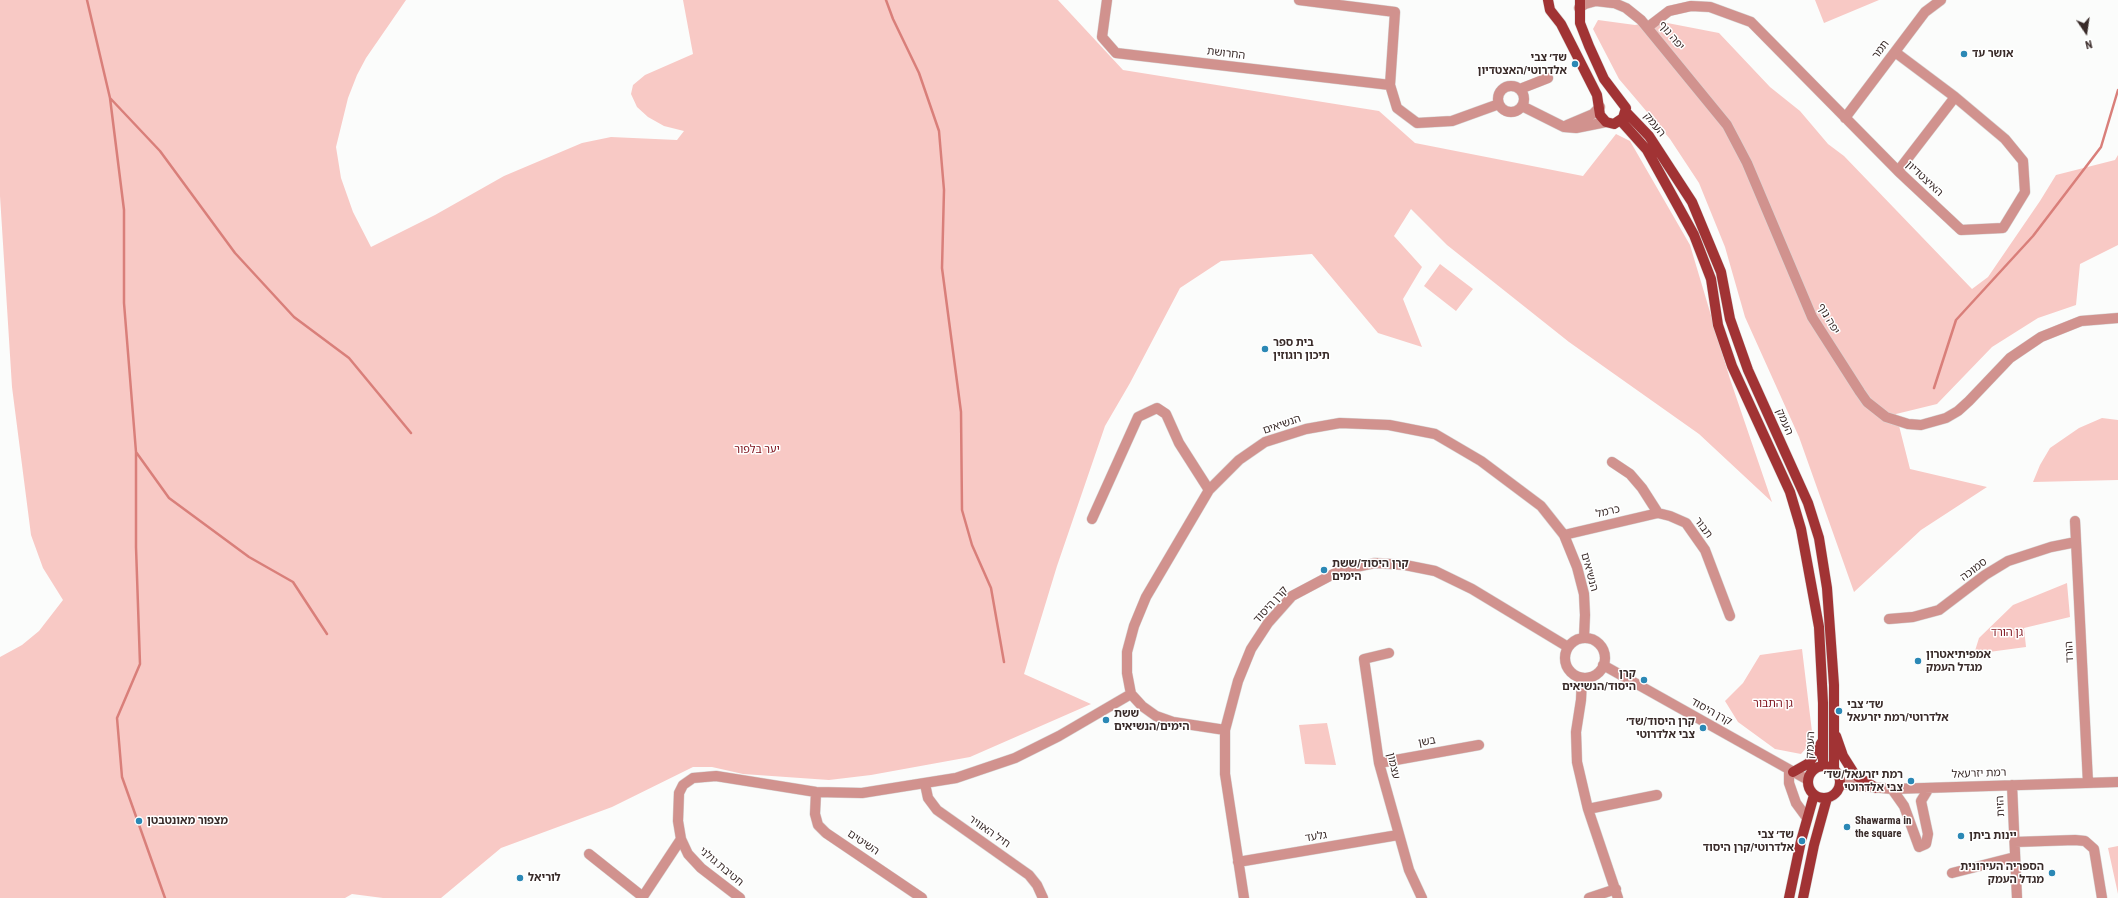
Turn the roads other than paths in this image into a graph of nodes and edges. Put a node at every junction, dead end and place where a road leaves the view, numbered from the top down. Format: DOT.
graph roads {
  1 [pos="1107,0"];
  2 [pos="1300,0"];
  3 [pos="1548,0"];
  4 [pos="1607,0"];
  5 [pos="1941,0"];
  6 [pos="1617,3"];
  7 [pos="1579,4"];
  8 [pos="1648,27"];
  9 [pos="1895,52"];
  10 [pos="1548,78"];
  11 [pos="1390,85"];
  12 [pos="1520,89"];
  13 [pos="1955,97"];
  14 [pos="1499,104"];
  15 [pos="1522,106"];
  16 [pos="1600,107"];
  17 [pos="1623,116"];
  18 [pos="1845,118"];
  19 [pos="1606,122"];
  20 [pos="1564,127"];
  21 [pos="1898,171"];
  22 [pos="2118,318"];
  23 [pos="1612,462"];
  24 [pos="1209,490"];
  25 [pos="1658,513"];
  26 [pos="1092,519"];
  27 [pos="2075,521"];
  28 [pos="1564,535"];
  29 [pos="2076,542"];
  30 [pos="1730,616"];
  31 [pos="1889,619"];
  32 [pos="1584,638"];
  33 [pos="1568,647"];
  34 [pos="1389,653"];
  35 [pos="1603,665"];
  36 [pos="1582,678"];
  37 [pos="1131,694"];
  38 [pos="1833,725"];
  39 [pos="1225,730"];
  40 [pos="1822,742"];
  41 [pos="1479,745"];
  42 [pos="1379,763"];
  43 [pos="1823,766"];
  44 [pos="1834,769"];
  45 [pos="1791,771"];
  46 [pos="1808,780"];
  47 [pos="2118,782"];
  48 [pos="2088,783"];
  49 [pos="925,784"];
  50 [pos="1840,784"];
  51 [pos="2012,785"];
  52 [pos="1876,788"];
  53 [pos="1929,788"];
  54 [pos="1892,789"];
  55 [pos="816,792"];
  56 [pos="1657,795"];
  57 [pos="1814,795"];
  58 [pos="1827,798"];
  59 [pos="1588,809"];
  60 [pos="1807,818"];
  61 [pos="1398,835"];
  62 [pos="681,839"];
  63 [pos="2015,842"];
  64 [pos="589,854"];
  65 [pos="2015,857"];
  66 [pos="1238,862"];
  67 [pos="1952,873"];
  68 [pos="1617,894"];
  69 [pos="643,897"];
  70 [pos="739,898"];
  71 [pos="922,898"];
  72 [pos="1043,898"];
  73 [pos="1244,898"];
  74 [pos="1422,898"];
  75 [pos="1589,898"];
  76 [pos="1789,898"];
  77 [pos="1803,898"];
  78 [pos="2017,898"];
  79 [pos="2102,898"];
  1 -- 11 [label="street, החרושת"];
  2 -- 11 [label="street"];
  3 -- 16 [label="main road"];
  4 -- 6 [label="street, יפה נוף"];
  5 -- 9 [label="street, תמר"];
  6 -- 7 [label="street, יפה נוף"];
  6 -- 8 [label="street, יפה נוף"];
  7 -- 17 [label="main road, העמק"];
  8 -- 18 [label="street, האיצטדיון"];
  8 -- 22 [label="street, יפה נוף"];
  9 -- 13 [label="street, האיצטדיון"];
  9 -- 18 [label="street, תמר"];
  10 -- 12 [label="street"];
  11 -- 14 [label="street"];
  12 -- 14 [label="street"];
  12 -- 15 [label="street"];
  13 -- 21 [label="street"];
  13 -- 21 [label="street, האיצטדיון"];
  14 -- 15 [label="street"];
  15 -- 20 [label="street"];
  16 -- 19 [label="main road"];
  16 -- 20 [label="street"];
  17 -- 19 [label="main road"];
  17 -- 38 [label="main road, העמק"];
  17 -- 40 [label="main road, העמק"];
  18 -- 21 [label="street, האיצטדיון"];
  19 -- 20 [label="street"];
  23 -- 25 [label="street"];
  24 -- 26 [label="street"];
  24 -- 28 [label="street, הנשיאים"];
  24 -- 37 [label="street, הנשיאים"];
  25 -- 28 [label="street, כרמל"];
  25 -- 30 [label="street, תבור"];
  27 -- 29 [label="street, הורד"];
  28 -- 32 [label="street, הנשיאים"];
  29 -- 31 [label="street, סמוכה"];
  29 -- 48 [label="street, הורד"];
  32 -- 33 [label="street"];
  32 -- 35 [label="street"];
  33 -- 36 [label="street"];
  33 -- 39 [label="street, קרן היסוד"];
  34 -- 42 [label="street, עצמון"];
  35 -- 36 [label="street"];
  35 -- 45 [label="street, קרן היסוד"];
  36 -- 59 [label="street"];
  37 -- 39 [label="street"];
  37 -- 49 [label="street"];
  38 -- 44 [label="main road, העמק"];
  38 -- 52 [label="main road"];
  39 -- 66 [label="street, קרן היסוד"];
  40 -- 43 [label="main road, העמק"];
  40 -- 45 [label="main road"];
  41 -- 42 [label="street, בשן"];
  42 -- 61 [label="street, עצמון"];
  43 -- 44 [label="main road"];
  43 -- 46 [label="main road"];
  44 -- 50 [label="main road"];
  45 -- 46 [label="street, קרן היסוד"];
  45 -- 60 [label="street"];
  46 -- 57 [label="main road"];
  47 -- 48 [label="street, רמת יזרעאל"];
  48 -- 51 [label="street, רמת יזרעאל"];
  49 -- 55 [label="street"];
  49 -- 72 [label="street, חיל האוויר"];
  50 -- 52 [label="street, רמת יזרעאל"];
  50 -- 58 [label="main road"];
  51 -- 53 [label="street, רמת יזרעאל"];
  51 -- 63 [label="street, הזית"];
  52 -- 54 [label="street, רמת יזרעאל"];
  53 -- 54 [label="street, רמת יזרעאל"];
  53 -- 54 [label="street"];
  55 -- 62 [label="street, חטיבת גולני"];
  55 -- 71 [label="street, השיטים"];
  56 -- 59 [label="street"];
  57 -- 58 [label="main road"];
  57 -- 60 [label="main road"];
  58 -- 77 [label="main road"];
  59 -- 68 [label="street"];
  60 -- 76 [label="main road"];
  61 -- 66 [label="street, גלעד"];
  61 -- 74 [label="street, עצמון"];
  62 -- 69 [label="street"];
  62 -- 70 [label="street, חטיבת גולני"];
  63 -- 65 [label="street, הזית"];
  63 -- 79 [label="street"];
  64 -- 69 [label="street"];
  65 -- 67 [label="street"];
  65 -- 78 [label="street, הזית"];
  66 -- 73 [label="street, קרן היסוד"];
  68 -- 75 [label="street"];
}
